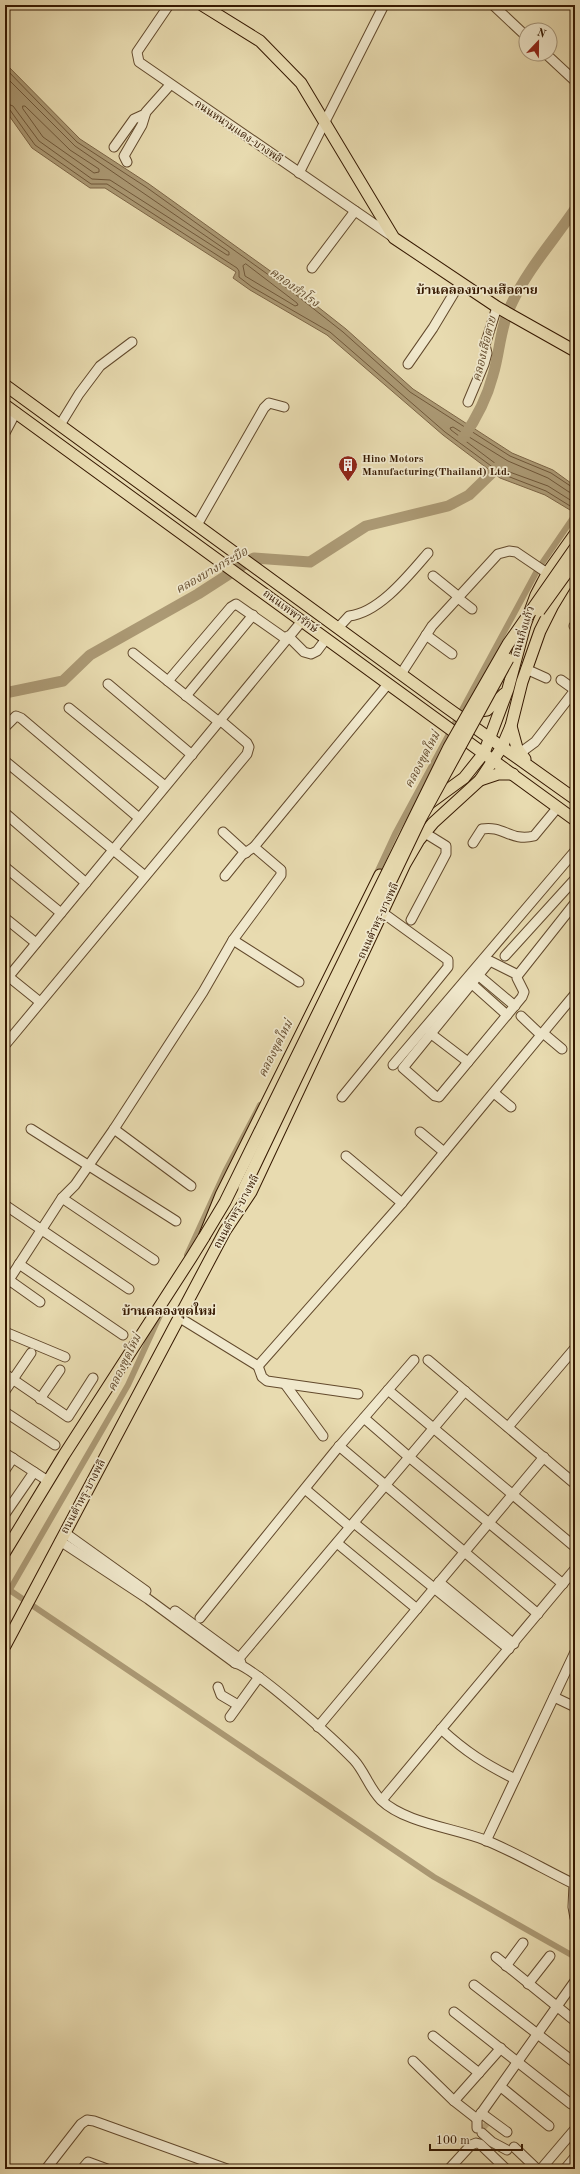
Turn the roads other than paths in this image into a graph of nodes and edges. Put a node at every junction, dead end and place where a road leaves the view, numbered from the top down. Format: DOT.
graph roads {
  1 [pos="169,5"];
  2 [pos="202,5"];
  3 [pos="384,5"];
  4 [pos="493,5"];
  5 [pos="518,28"];
  6 [pos="555,62"];
  7 [pos="575,81"];
  8 [pos="170,85"];
  9 [pos="145,114"];
  10 [pos="325,122"];
  11 [pos="114,147"];
  12 [pos="128,162"];
  13 [pos="299,173"];
  14 [pos="355,211"];
  15 [pos="394,238"];
  16 [pos="312,268"];
  17 [pos="460,283"];
  18 [pos="499,309"];
  19 [pos="132,342"];
  20 [pos="575,351"];
  21 [pos="408,364"];
  22 [pos="5,385"];
  23 [pos="468,402"];
  24 [pos="5,404"];
  25 [pos="284,407"];
  26 [pos="16,412"];
  27 [pos="60,425"];
  28 [pos="5,433"];
  29 [pos="108,460"];
  30 [pos="99,473"];
  31 [pos="197,525"];
  32 [pos="575,534"];
  33 [pos="575,548"];
  34 [pos="428,553"];
  35 [pos="575,561"];
  36 [pos="542,570"];
  37 [pos="575,570"];
  38 [pos="433,576"];
  39 [pos="570,583"];
  40 [pos="459,597"];
  41 [pos="472,609"];
  42 [pos="254,615"];
  43 [pos="302,621"];
  44 [pos="338,628"];
  45 [pos="426,635"];
  46 [pos="287,638"];
  47 [pos="326,639"];
  48 [pos="133,653"];
  49 [pos="452,654"];
  50 [pos="526,669"];
  51 [pos="401,674"];
  52 [pos="546,678"];
  53 [pos="561,680"];
  54 [pos="168,681"];
  55 [pos="108,684"];
  56 [pos="388,684"];
  57 [pos="508,688"];
  58 [pos="575,690"];
  59 [pos="186,696"];
  60 [pos="446,707"];
  61 [pos="69,708"];
  62 [pos="219,721"];
  63 [pos="511,726"];
  64 [pos="5,727"];
  65 [pos="487,736"];
  66 [pos="473,746"];
  67 [pos="502,746"];
  68 [pos="484,753"];
  69 [pos="192,754"];
  70 [pos="520,754"];
  71 [pos="494,760"];
  72 [pos="5,761"];
  73 [pos="473,768"];
  74 [pos="534,770"];
  75 [pos="513,774"];
  76 [pos="480,780"];
  77 [pos="165,786"];
  78 [pos="575,799"];
  79 [pos="558,807"];
  80 [pos="5,813"];
  81 [pos="139,818"];
  82 [pos="575,820"];
  83 [pos="223,832"];
  84 [pos="425,833"];
  85 [pos="473,842"];
  86 [pos="254,847"];
  87 [pos="113,850"];
  88 [pos="575,851"];
  89 [pos="246,853"];
  90 [pos="5,867"];
  91 [pos="145,876"];
  92 [pos="226,876"];
  93 [pos="575,879"];
  94 [pos="86,883"];
  95 [pos="575,903"];
  96 [pos="383,912"];
  97 [pos="61,913"];
  98 [pos="5,918"];
  99 [pos="411,920"];
  100 [pos="233,940"];
  101 [pos="36,943"];
  102 [pos="505,956"];
  103 [pos="478,975"];
  104 [pos="518,975"];
  105 [pos="7,976"];
  106 [pos="299,982"];
  107 [pos="471,983"];
  108 [pos="575,994"];
  109 [pos="40,1002"];
  110 [pos="515,1006"];
  111 [pos="508,1015"];
  112 [pos="521,1016"];
  113 [pos="430,1033"];
  114 [pos="542,1034"];
  115 [pos="5,1045"];
  116 [pos="562,1049"];
  117 [pos="468,1062"];
  118 [pos="393,1065"];
  119 [pos="494,1093"];
  120 [pos="342,1097"];
  121 [pos="511,1107"];
  122 [pos="31,1129"];
  123 [pos="114,1129"];
  124 [pos="420,1132"];
  125 [pos="444,1152"];
  126 [pos="346,1156"];
  127 [pos="89,1165"];
  128 [pos="191,1186"];
  129 [pos="247,1190"];
  130 [pos="62,1198"];
  131 [pos="402,1203"];
  132 [pos="5,1205"];
  133 [pos="176,1220"];
  134 [pos="41,1229"];
  135 [pos="204,1237"];
  136 [pos="154,1260"];
  137 [pos="19,1264"];
  138 [pos="7,1283"];
  139 [pos="128,1289"];
  140 [pos="40,1302"];
  141 [pos="180,1318"];
  142 [pos="5,1332"];
  143 [pos="123,1335"];
  144 [pos="575,1348"];
  145 [pos="31,1354"];
  146 [pos="65,1356"];
  147 [pos="414,1360"];
  148 [pos="428,1360"];
  149 [pos="258,1366"];
  150 [pos="60,1370"];
  151 [pos="5,1374"];
  152 [pos="93,1378"];
  153 [pos="13,1379"];
  154 [pos="284,1384"];
  155 [pos="388,1390"];
  156 [pos="5,1391"];
  157 [pos="465,1391"];
  158 [pos="358,1394"];
  159 [pos="40,1398"];
  160 [pos="5,1412"];
  161 [pos="364,1418"];
  162 [pos="508,1427"];
  163 [pos="434,1428"];
  164 [pos="323,1436"];
  165 [pos="55,1445"];
  166 [pos="339,1446"];
  167 [pos="5,1453"];
  168 [pos="544,1457"];
  169 [pos="13,1458"];
  170 [pos="409,1458"];
  171 [pos="5,1470"];
  172 [pos="34,1472"];
  173 [pos="48,1481"];
  174 [pos="575,1484"];
  175 [pos="385,1485"];
  176 [pos="305,1489"];
  177 [pos="513,1494"];
  178 [pos="6,1511"];
  179 [pos="488,1523"];
  180 [pos="352,1525"];
  181 [pos="63,1537"];
  182 [pos="337,1543"];
  183 [pos="575,1547"];
  184 [pos="5,1552"];
  185 [pos="464,1552"];
  186 [pos="575,1569"];
  187 [pos="563,1584"];
  188 [pos="436,1585"];
  189 [pos="417,1609"];
  190 [pos="538,1614"];
  191 [pos="200,1618"];
  192 [pos="5,1646"];
  193 [pos="511,1647"];
  194 [pos="575,1652"];
  195 [pos="238,1662"];
  196 [pos="259,1677"];
  197 [pos="218,1687"];
  198 [pos="554,1697"];
  199 [pos="238,1705"];
  200 [pos="575,1707"];
  201 [pos="230,1717"];
  202 [pos="318,1726"];
  203 [pos="441,1729"];
  204 [pos="515,1779"];
  205 [pos="382,1800"];
  206 [pos="486,1841"];
  207 [pos="575,1884"];
  208 [pos="575,1918"];
  209 [pos="524,1943"];
  210 [pos="550,1956"];
  211 [pos="496,1957"];
  212 [pos="506,1966"];
  213 [pos="575,1982"];
  214 [pos="528,1984"];
  215 [pos="474,1985"];
  216 [pos="557,2007"];
  217 [pos="454,2012"];
  218 [pos="575,2021"];
  219 [pos="538,2035"];
  220 [pos="433,2036"];
  221 [pos="501,2048"];
  222 [pos="413,2061"];
  223 [pos="519,2062"];
  224 [pos="575,2064"];
  225 [pos="479,2072"];
  226 [pos="501,2088"];
  227 [pos="454,2101"];
  228 [pos="571,2104"];
  229 [pos="480,2124"];
  230 [pos="549,2126"];
  231 [pos="575,2129"];
  232 [pos="507,2132"];
  233 [pos="493,2140"];
  234 [pos="487,2151"];
  235 [pos="575,2158"];
  236 [pos="46,2169"];
  237 [pos="82,2169"];
  238 [pos="107,2169"];
  239 [pos="226,2169"];
  240 [pos="449,2169"];
  241 [pos="506,2169"];
  242 [pos="538,2169"];
  243 [pos="541,2169"];
  244 [pos="565,2169"];
  1 -- 8 [label="street, ถนนหนามแดง-บางพลี"];
  2 -- 10 [label="main road, ถนนหนามแดง-บางพลี"];
  3 -- 10 [label="street"];
  4 -- 5 [label="street"];
  6 -- 7 [label="street"];
  8 -- 9 [label="street"];
  8 -- 13 [label="street, ถนนหนามแดง-บางพลี"];
  9 -- 11 [label="street"];
  9 -- 12 [label="street"];
  10 -- 13 [label="street"];
  10 -- 15 [label="main road, ถนนหนามแดง-บางพลี"];
  13 -- 14 [label="street, ถนนหนามแดง-บางพลี"];
  14 -- 15 [label="street, ถนนหนามแดง-บางพลี"];
  14 -- 16 [label="street"];
  15 -- 17 [label="main road, ถนนหนามแดง-บางพลี"];
  17 -- 18 [label="main road, ถนนหนามแดง-บางพลี"];
  17 -- 21 [label="street"];
  18 -- 20 [label="main road, ถนนหนามแดง-บางพลี"];
  18 -- 23 [label="street"];
  19 -- 27 [label="street"];
  22 -- 27 [label="main road, ถนนเทพารักษ์"];
  24 -- 26 [label="main road, ถนนเทพารักษ์"];
  25 -- 31 [label="street"];
  26 -- 28 [label="street"];
  26 -- 30 [label="main road, ถนนเทพารักษ์"];
  27 -- 29 [label="main road, ถนนเทพารักษ์"];
  29 -- 30 [label="main road"];
  29 -- 31 [label="main road, ถนนเทพารักษ์"];
  30 -- 43 [label="main road, ถนนเทพารักษ์"];
  31 -- 44 [label="main road, ถนนเทพารักษ์"];
  32 -- 36 [label="main road, ถนนกิ่งแก้ว"];
  33 -- 135 [label="main road, bridge"];
  34 -- 44 [label="street"];
  35 -- 129 [label="main road, bridge"];
  36 -- 40 [label="street"];
  36 -- 57 [label="main road, ถนนกิ่งแก้ว"];
  37 -- 39 [label="main road, ถนนกิ่งแก้ว"];
  38 -- 40 [label="street"];
  39 -- 50 [label="main road, ถนนกิ่งแก้ว"];
  40 -- 41 [label="street"];
  40 -- 45 [label="street"];
  42 -- 46 [label="street"];
  42 -- 54 [label="street"];
  42 -- 59 [label="street"];
  43 -- 46 [label="street"];
  43 -- 47 [label="main road, ถนนเทพารักษ์"];
  44 -- 51 [label="main road, ถนนเทพารักษ์"];
  45 -- 49 [label="street"];
  45 -- 51 [label="street"];
  46 -- 47 [label="street"];
  46 -- 62 [label="street"];
  47 -- 56 [label="main road, ถนนเทพารักษ์"];
  48 -- 54 [label="street"];
  50 -- 52 [label="street"];
  50 -- 63 [label="main road, ถนนกิ่งแก้ว"];
  51 -- 60 [label="main road, ถนนเทพารักษ์"];
  53 -- 58 [label="street"];
  54 -- 59 [label="street"];
  55 -- 69 [label="street"];
  56 -- 66 [label="main road, ถนนเทพารักษ์, bridge"];
  56 -- 86 [label="street"];
  57 -- 60 [label="main road"];
  57 -- 65 [label="main road, ถนนกิ่งแก้ว"];
  58 -- 70 [label="street"];
  59 -- 62 [label="street"];
  60 -- 65 [label="main road, ถนนเทพารักษ์, bridge"];
  61 -- 77 [label="street"];
  62 -- 69 [label="street"];
  62 -- 91 [label="street"];
  63 -- 67 [label="main road, ถนนกิ่งแก้ว"];
  63 -- 70 [label="main road"];
  64 -- 81 [label="street"];
  65 -- 67 [label="main road, ถนนเทพารักษ์"];
  65 -- 68 [label="main road, ถนนตำหรุ-บางพลี"];
  66 -- 68 [label="main road, ถนนเทพารักษ์"];
  66 -- 73 [label="main road"];
  67 -- 71 [label="main road, ถนนตำหรุ-บางพลี"];
  67 -- 74 [label="main road, ถนนเทพารักษ์"];
  68 -- 71 [label="main road, ถนนเทพารักษ์"];
  68 -- 73 [label="main road, ถนนตำหรุ-บางพลี"];
  69 -- 77 [label="street"];
  70 -- 74 [label="main road"];
  71 -- 75 [label="main road, ถนนเทพารักษ์"];
  71 -- 76 [label="main road, ถนนตำหรุ-บางพลี"];
  72 -- 87 [label="street"];
  73 -- 135 [label="main road, ถนนตำหรุ-บางพลี, bridge"];
  74 -- 78 [label="main road, ถนนเทพารักษ์"];
  75 -- 76 [label="main road"];
  75 -- 79 [label="main road, ถนนเทพารักษ์"];
  76 -- 84 [label="main road, ถนนตำหรุ-บางพลี"];
  77 -- 81 [label="street"];
  79 -- 82 [label="main road, ถนนเทพารักษ์"];
  79 -- 85 [label="street"];
  80 -- 94 [label="street"];
  81 -- 87 [label="street"];
  83 -- 89 [label="street"];
  84 -- 96 [label="main road, ถนนตำหรุ-บางพลี"];
  84 -- 99 [label="street"];
  86 -- 89 [label="street"];
  86 -- 100 [label="street"];
  87 -- 91 [label="street"];
  87 -- 94 [label="street"];
  88 -- 118 [label="street"];
  89 -- 92 [label="street"];
  90 -- 97 [label="street"];
  91 -- 109 [label="street"];
  93 -- 102 [label="street"];
  94 -- 97 [label="street"];
  95 -- 104 [label="street"];
  96 -- 120 [label="street"];
  96 -- 129 [label="main road, ถนนตำหรุ-บางพลี"];
  97 -- 101 [label="street"];
  98 -- 101 [label="street"];
  100 -- 106 [label="street"];
  100 -- 123 [label="street"];
  101 -- 105 [label="street"];
  103 -- 104 [label="street"];
  103 -- 107 [label="street"];
  103 -- 110 [label="street"];
  104 -- 110 [label="street"];
  105 -- 109 [label="street"];
  107 -- 111 [label="street"];
  107 -- 113 [label="street"];
  108 -- 114 [label="street"];
  109 -- 115 [label="street"];
  110 -- 111 [label="street"];
  111 -- 117 [label="street"];
  112 -- 114 [label="street"];
  113 -- 117 [label="street"];
  113 -- 117 [label="street"];
  114 -- 116 [label="street"];
  114 -- 119 [label="street"];
  119 -- 121 [label="street"];
  119 -- 125 [label="street"];
  122 -- 127 [label="street"];
  123 -- 127 [label="street"];
  123 -- 128 [label="street"];
  124 -- 125 [label="street"];
  125 -- 131 [label="street"];
  126 -- 131 [label="street"];
  127 -- 130 [label="street"];
  127 -- 133 [label="street"];
  129 -- 141 [label="main road, ถนนตำหรุ-บางพลี"];
  130 -- 134 [label="street"];
  130 -- 136 [label="street"];
  131 -- 149 [label="street"];
  132 -- 134 [label="street"];
  134 -- 137 [label="street"];
  134 -- 139 [label="street"];
  135 -- 173 [label="main road, ถนนตำหรุ-บางพลี"];
  137 -- 138 [label="street"];
  137 -- 143 [label="street"];
  138 -- 140 [label="street"];
  141 -- 149 [label="street"];
  141 -- 181 [label="main road, ถนนตำหรุ-บางพลี"];
  142 -- 146 [label="street"];
  144 -- 162 [label="street"];
  145 -- 153 [label="street"];
  147 -- 155 [label="street"];
  148 -- 157 [label="street"];
  149 -- 154 [label="street"];
  150 -- 159 [label="street"];
  151 -- 153 [label="street"];
  152 -- 159 [label="street"];
  153 -- 156 [label="street"];
  153 -- 159 [label="street"];
  154 -- 158 [label="street"];
  154 -- 164 [label="street"];
  155 -- 161 [label="street"];
  155 -- 163 [label="street"];
  157 -- 162 [label="street"];
  157 -- 163 [label="street"];
  160 -- 165 [label="street"];
  161 -- 166 [label="street"];
  161 -- 170 [label="street"];
  162 -- 168 [label="street"];
  163 -- 170 [label="street"];
  163 -- 177 [label="street"];
  166 -- 175 [label="street"];
  166 -- 176 [label="street"];
  167 -- 169 [label="street"];
  168 -- 174 [label="street"];
  168 -- 177 [label="street"];
  169 -- 171 [label="street"];
  169 -- 172 [label="street"];
  170 -- 175 [label="street"];
  170 -- 179 [label="street"];
  172 -- 173 [label="street"];
  172 -- 178 [label="street"];
  173 -- 184 [label="main road, ถนนตำหรุ-บางพลี"];
  175 -- 180 [label="street"];
  175 -- 185 [label="street"];
  176 -- 180 [label="street"];
  176 -- 191 [label="street"];
  177 -- 179 [label="street"];
  177 -- 183 [label="street"];
  179 -- 185 [label="street"];
  179 -- 187 [label="street"];
  180 -- 182 [label="street"];
  180 -- 188 [label="street"];
  181 -- 192 [label="main road, ถนนตำหรุ-บางพลี"];
  181 -- 195 [label="street"];
  182 -- 189 [label="street"];
  182 -- 195 [label="street"];
  185 -- 188 [label="street"];
  185 -- 190 [label="street"];
  186 -- 187 [label="street"];
  187 -- 190 [label="street"];
  188 -- 189 [label="street"];
  188 -- 193 [label="street"];
  189 -- 202 [label="street"];
  190 -- 193 [label="street"];
  193 -- 203 [label="street"];
  194 -- 198 [label="street"];
  195 -- 196 [label="street"];
  196 -- 199 [label="street"];
  196 -- 202 [label="street"];
  197 -- 199 [label="street"];
  198 -- 200 [label="street"];
  198 -- 204 [label="street"];
  199 -- 201 [label="street"];
  202 -- 205 [label="street"];
  203 -- 204 [label="street"];
  203 -- 205 [label="street"];
  204 -- 206 [label="street"];
  205 -- 206 [label="street"];
  206 -- 207 [label="street"];
  207 -- 208 [label="street"];
  209 -- 212 [label="street"];
  210 -- 214 [label="street"];
  211 -- 212 [label="street"];
  212 -- 214 [label="street"];
  213 -- 216 [label="street"];
  214 -- 216 [label="street"];
  215 -- 219 [label="street"];
  216 -- 218 [label="street"];
  216 -- 219 [label="street"];
  217 -- 221 [label="street"];
  219 -- 223 [label="street"];
  219 -- 224 [label="street"];
  220 -- 225 [label="street"];
  221 -- 223 [label="street"];
  221 -- 225 [label="street"];
  222 -- 227 [label="street"];
  223 -- 226 [label="street"];
  223 -- 228 [label="street"];
  225 -- 227 [label="street"];
  226 -- 229 [label="street"];
  226 -- 230 [label="street"];
  227 -- 229 [label="street"];
  229 -- 232 [label="street"];
  229 -- 233 [label="street"];
  231 -- 243 [label="street"];
  233 -- 234 [label="street"];
  233 -- 242 [label="street"];
  234 -- 240 [label="street"];
  234 -- 241 [label="street"];
  235 -- 244 [label="street"];
  236 -- 239 [label="street"];
  237 -- 238 [label="street"];
}
